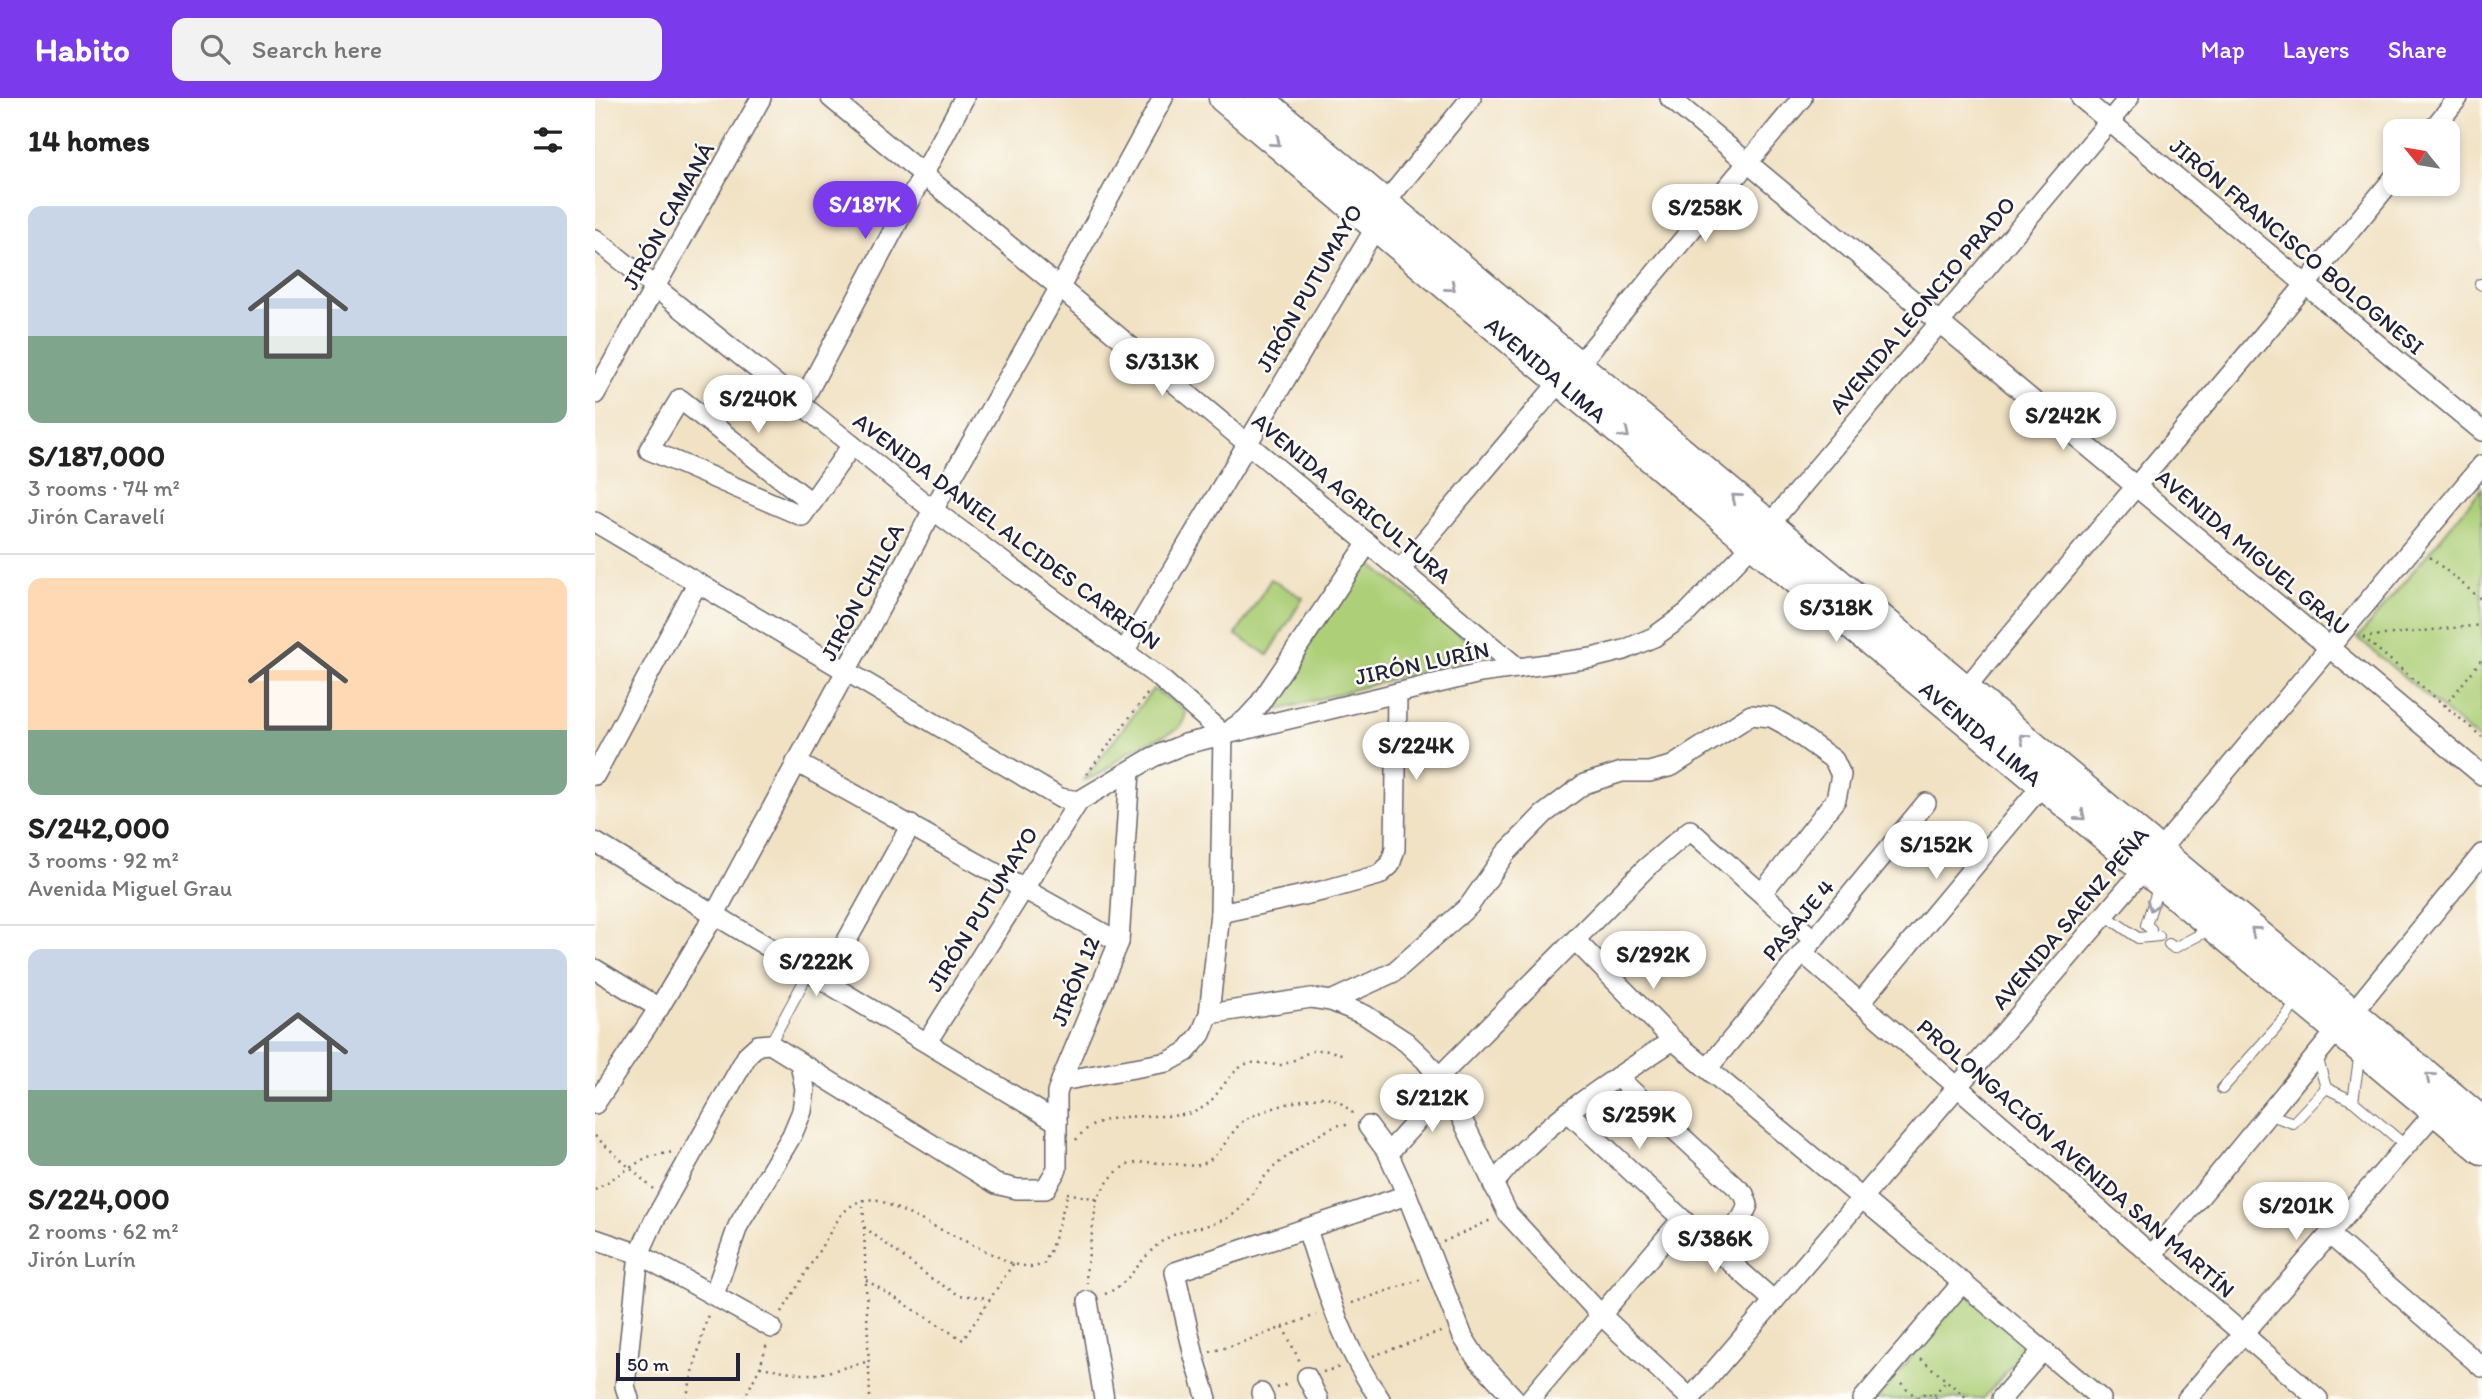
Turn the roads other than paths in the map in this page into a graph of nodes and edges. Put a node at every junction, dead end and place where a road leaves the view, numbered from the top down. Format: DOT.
graph roads {
  1 [pos="761,98"];
  2 [pos="831,98"];
  3 [pos="964,98"];
  4 [pos="1163,98"];
  5 [pos="1223,98"];
  6 [pos="1259,98"];
  7 [pos="1471,98"];
  8 [pos="1670,98"];
  9 [pos="1802,98"];
  10 [pos="2081,98"];
  11 [pos="2129,98"];
  12 [pos="2458,98"];
  13 [pos="2441,119"];
  14 [pos="2109,121"];
  15 [pos="1747,163"];
  16 [pos="923,175"];
  17 [pos="2383,190"];
  18 [pos="1381,214"];
  19 [pos="595,239"];
  20 [pos="2306,286"];
  21 [pos="1060,287"];
  22 [pos="656,288"];
  23 [pos="1939,323"];
  24 [pos="1569,372"];
  25 [pos="595,394"];
  26 [pos="801,404"];
  27 [pos="2482,431"];
  28 [pos="1248,443"];
  29 [pos="852,445"];
  30 [pos="2482,466"];
  31 [pos="2134,485"];
  32 [pos="812,503"];
  33 [pos="933,510"];
  34 [pos="595,522"];
  35 [pos="1761,535"];
  36 [pos="1368,543"];
  37 [pos="1400,570"];
  38 [pos="697,584"];
  39 [pos="2330,648"];
  40 [pos="1125,650"];
  41 [pos="1518,668"];
  42 [pos="847,673"];
  43 [pos="1966,688"];
  44 [pos="1397,693"];
  45 [pos="1223,734"];
  46 [pos="796,762"];
  47 [pos="1130,771"];
  48 [pos="595,775"];
  49 [pos="2482,775"];
  50 [pos="2043,784"];
  51 [pos="1080,792"];
  52 [pos="1926,803"];
  53 [pos="911,825"];
  54 [pos="595,842"];
  55 [pos="2482,854"];
  56 [pos="2154,867"];
  57 [pos="1024,889"];
  58 [pos="1762,893"];
  59 [pos="1220,913"];
  60 [pos="715,914"];
  61 [pos="2105,915"];
  62 [pos="2215,927"];
  63 [pos="1575,940"];
  64 [pos="1119,942"];
  65 [pos="2169,944"];
  66 [pos="1809,946"];
  67 [pos="595,970"];
  68 [pos="818,975"];
  69 [pos="2299,997"];
  70 [pos="1331,1001"];
  71 [pos="1860,1003"];
  72 [pos="659,1008"];
  73 [pos="1209,1014"];
  74 [pos="2345,1021"];
  75 [pos="1673,1040"];
  76 [pos="927,1042"];
  77 [pos="770,1044"];
  78 [pos="2361,1048"];
  79 [pos="2316,1055"];
  80 [pos="800,1063"];
  81 [pos="1709,1068"];
  82 [pos="1617,1077"];
  83 [pos="1061,1082"];
  84 [pos="1443,1082"];
  85 [pos="1958,1087"];
  86 [pos="2326,1088"];
  87 [pos="2222,1089"];
  88 [pos="2353,1101"];
  89 [pos="595,1104"];
  90 [pos="2436,1111"];
  91 [pos="1568,1112"];
  92 [pos="2268,1114"];
  93 [pos="2482,1121"];
  94 [pos="1057,1122"];
  95 [pos="1368,1126"];
  96 [pos="2406,1146"];
  97 [pos="2482,1150"];
  98 [pos="1388,1153"];
  99 [pos="1493,1185"];
  100 [pos="1407,1195"];
  101 [pos="1863,1198"];
  102 [pos="1682,1219"];
  103 [pos="1307,1229"];
  104 [pos="2329,1234"];
  105 [pos="595,1239"];
  106 [pos="1717,1251"];
  107 [pos="639,1254"];
  108 [pos="2152,1255"];
  109 [pos="1962,1282"];
  110 [pos="714,1295"];
  111 [pos="1088,1301"];
  112 [pos="1774,1301"];
  113 [pos="1601,1315"];
  114 [pos="772,1328"];
  115 [pos="2243,1334"];
  116 [pos="2043,1350"];
  117 [pos="2482,1367"];
  118 [pos="1307,1377"];
  119 [pos="629,1399"];
  120 [pos="1104,1399"];
  121 [pos="1207,1399"];
  122 [pos="1318,1399"];
  123 [pos="1380,1399"];
  124 [pos="1515,1399"];
  125 [pos="1530,1399"];
  126 [pos="1690,1399"];
  127 [pos="1863,1399"];
  128 [pos="2001,1399"];
  129 [pos="2101,1399"];
  130 [pos="2187,1399"];
  131 [pos="2318,1399"];
  1 -- 22 [label="street, JIRÓN CAMANÁ"];
  2 -- 16 [label="street, AVENIDA AGRICULTURA"];
  3 -- 16 [label="street"];
  4 -- 21 [label="street, JIRÓN CHILCA"];
  5 -- 18 [label="main road, AVENIDA LIMA, one-way"];
  6 -- 18 [label="main road, AVENIDA LIMA"];
  7 -- 18 [label="street, JIRÓN PUTUMAYO"];
  8 -- 15 [label="street, AVENIDA MIGUEL GRAU"];
  9 -- 15 [label="street"];
  10 -- 14 [label="street, JIRÓN FRANCISCO BOLOGNESI"];
  11 -- 14 [label="street, AVENIDA LEONCIO PRADO"];
  12 -- 13 [label="street"];
  14 -- 20 [label="street, JIRÓN FRANCISCO BOLOGNESI"];
  14 -- 23 [label="street, AVENIDA LEONCIO PRADO"];
  15 -- 23 [label="street, AVENIDA MIGUEL GRAU"];
  15 -- 24 [label="street"];
  16 -- 21 [label="street, AVENIDA AGRICULTURA"];
  16 -- 26 [label="street"];
  17 -- 20 [label="street"];
  18 -- 24 [label="main road, AVENIDA LIMA"];
  18 -- 28 [label="street, JIRÓN PUTUMAYO"];
  19 -- 22 [label="street, AVENIDA DANIEL ALCIDES CARRIÓN"];
  20 -- 27 [label="street, JIRÓN FRANCISCO BOLOGNESI"];
  20 -- 31 [label="street"];
  21 -- 28 [label="street, AVENIDA AGRICULTURA"];
  21 -- 33 [label="street, JIRÓN CHILCA"];
  22 -- 25 [label="street, JIRÓN CAMANÁ"];
  22 -- 26 [label="street, AVENIDA DANIEL ALCIDES CARRIÓN"];
  23 -- 31 [label="street, AVENIDA MIGUEL GRAU"];
  23 -- 35 [label="street, AVENIDA LEONCIO PRADO"];
  24 -- 35 [label="main road, AVENIDA LIMA"];
  24 -- 37 [label="street"];
  26 -- 29 [label="street, AVENIDA DANIEL ALCIDES CARRIÓN"];
  28 -- 36 [label="street, AVENIDA AGRICULTURA"];
  28 -- 40 [label="street, JIRÓN PUTUMAYO"];
  29 -- 32 [label="street"];
  29 -- 33 [label="street, AVENIDA DANIEL ALCIDES CARRIÓN"];
  30 -- 39 [label="street, AVENIDA SAENZ PEÑA"];
  31 -- 39 [label="street, AVENIDA MIGUEL GRAU"];
  31 -- 43 [label="street"];
  32 -- 32 [label="street"];
  33 -- 40 [label="street, AVENIDA DANIEL ALCIDES CARRIÓN"];
  33 -- 42 [label="street, JIRÓN CHILCA"];
  34 -- 38 [label="street"];
  35 -- 41 [label="street, JIRÓN LURÍN"];
  35 -- 43 [label="main road, AVENIDA LIMA"];
  35 -- 50 [label="main road, AVENIDA LIMA"];
  36 -- 37 [label="street, AVENIDA AGRICULTURA"];
  36 -- 45 [label="street"];
  37 -- 41 [label="street, AVENIDA AGRICULTURA"];
  38 -- 42 [label="street"];
  38 -- 48 [label="street"];
  39 -- 49 [label="street, AVENIDA MIGUEL GRAU"];
  39 -- 56 [label="street, AVENIDA SAENZ PEÑA"];
  40 -- 45 [label="street, AVENIDA DANIEL ALCIDES CARRIÓN"];
  41 -- 44 [label="street, JIRÓN LURÍN"];
  42 -- 46 [label="street, JIRÓN CHILCA"];
  42 -- 51 [label="street"];
  56 -- 43 [label="main road, AVENIDA LIMA, one-way"];
  44 -- 45 [label="street, JIRÓN LURÍN"];
  44 -- 59 [label="street"];
  45 -- 47 [label="street, JIRÓN LURÍN"];
  45 -- 59 [label="street"];
  46 -- 53 [label="street"];
  46 -- 60 [label="street, JIRÓN CHILCA"];
  47 -- 51 [label="street, JIRÓN LURÍN"];
  47 -- 64 [label="street, JIRÓN 12"];
  50 -- 56 [label="main road, AVENIDA LIMA, one-way"];
  50 -- 71 [label="street"];
  51 -- 57 [label="street, JIRÓN PUTUMAYO"];
  52 -- 66 [label="street, PASAJE 4"];
  53 -- 57 [label="street"];
  53 -- 68 [label="street"];
  54 -- 60 [label="street"];
  55 -- 74 [label="street"];
  56 -- 61 [label="street, AVENIDA SAENZ PEÑA"];
  56 -- 61 [label="lane, one-way"];
  56 -- 62 [label="main road, AVENIDA LIMA"];
  74 -- 56 [label="main road, AVENIDA LIMA, one-way"];
  57 -- 64 [label="street"];
  57 -- 76 [label="street, JIRÓN PUTUMAYO"];
  58 -- 63 [label="street, PROLONGACIÓN AVENIDA SAN MARTÍN"];
  58 -- 66 [label="street, PROLONGACIÓN AVENIDA SAN MARTÍN"];
  58 -- 70 [label="street"];
  59 -- 73 [label="street"];
  60 -- 68 [label="street"];
  60 -- 72 [label="street, JIRÓN CHILCA"];
  61 -- 85 [label="street, AVENIDA SAENZ PEÑA"];
  62 -- 65 [label="lane"];
  62 -- 69 [label="main road, AVENIDA LIMA"];
  63 -- 75 [label="street"];
  63 -- 84 [label="street"];
  64 -- 83 [label="street, JIRÓN 12"];
  66 -- 71 [label="street, PROLONGACIÓN AVENIDA SAN MARTÍN"];
  66 -- 81 [label="street, PASAJE 4"];
  67 -- 72 [label="street"];
  68 -- 76 [label="street"];
  68 -- 77 [label="lane"];
  69 -- 74 [label="main road, AVENIDA LIMA"];
  69 -- 87 [label="lane"];
  70 -- 73 [label="street"];
  70 -- 84 [label="street"];
  71 -- 85 [label="street, PROLONGACIÓN AVENIDA SAN MARTÍN"];
  72 -- 89 [label="street, JIRÓN CHILCA"];
  73 -- 83 [label="street"];
  74 -- 78 [label="main road, AVENIDA LIMA"];
  74 -- 79 [label="street"];
  93 -- 74 [label="main road, AVENIDA LIMA, one-way"];
  75 -- 81 [label="street"];
  75 -- 82 [label="street"];
  76 -- 94 [label="street"];
  77 -- 80 [label="street"];
  77 -- 107 [label="street"];
  78 -- 88 [label="lane"];
  78 -- 90 [label="main road, AVENIDA LIMA"];
  79 -- 86 [label="lane"];
  79 -- 92 [label="street"];
  80 -- 94 [label="street, JIRÓN 12"];
  80 -- 110 [label="street"];
  81 -- 101 [label="street"];
  82 -- 91 [label="street"];
  82 -- 106 [label="street"];
  83 -- 94 [label="street, JIRÓN 12"];
  84 -- 98 [label="street"];
  84 -- 99 [label="street"];
  85 -- 101 [label="street, AVENIDA SAENZ PEÑA"];
  85 -- 108 [label="street, PROLONGACIÓN AVENIDA SAN MARTÍN"];
  86 -- 88 [label="lane"];
  86 -- 92 [label="lane"];
  88 -- 96 [label="lane"];
  90 -- 96 [label="street"];
  90 -- 97 [label="main road, AVENIDA LIMA"];
  91 -- 99 [label="street"];
  91 -- 102 [label="street"];
  92 -- 108 [label="street"];
  95 -- 98 [label="street"];
  96 -- 104 [label="street"];
  98 -- 100 [label="street"];
  99 -- 113 [label="street"];
  100 -- 103 [label="street"];
  100 -- 124 [label="street"];
  101 -- 109 [label="street"];
  101 -- 112 [label="street, AVENIDA SAENZ PEÑA"];
  102 -- 106 [label="street"];
  102 -- 113 [label="street"];
  103 -- 121 [label="street"];
  103 -- 123 [label="street"];
  104 -- 115 [label="street"];
  104 -- 117 [label="street"];
  105 -- 107 [label="street"];
  106 -- 112 [label="street"];
  107 -- 110 [label="street"];
  107 -- 119 [label="street"];
  108 -- 115 [label="street, PROLONGACIÓN AVENIDA SAN MARTÍN"];
  109 -- 116 [label="street"];
  109 -- 127 [label="street"];
  110 -- 114 [label="street"];
  111 -- 120 [label="street"];
  112 -- 126 [label="street, AVENIDA SAENZ PEÑA"];
  113 -- 125 [label="street"];
  113 -- 126 [label="street"];
  115 -- 130 [label="street"];
  115 -- 131 [label="street, PROLONGACIÓN AVENIDA SAN MARTÍN"];
  116 -- 128 [label="street"];
  116 -- 129 [label="street"];
  118 -- 122 [label="street"];
}
